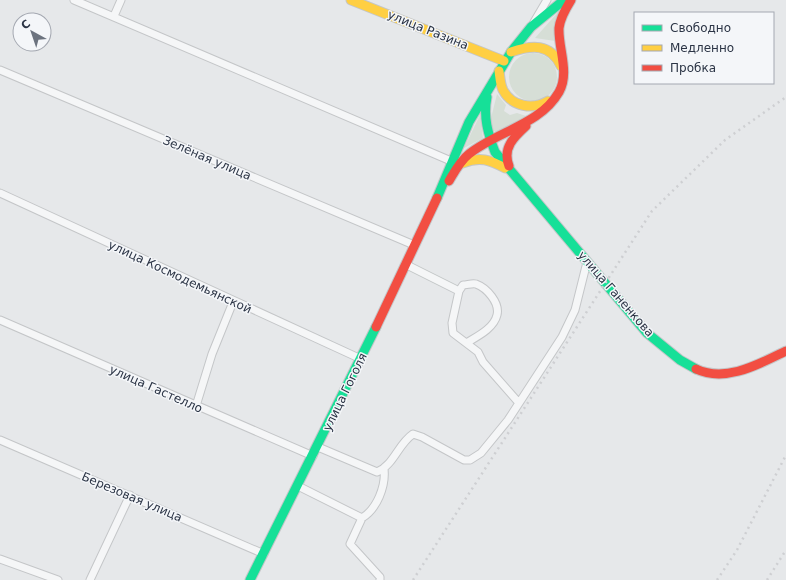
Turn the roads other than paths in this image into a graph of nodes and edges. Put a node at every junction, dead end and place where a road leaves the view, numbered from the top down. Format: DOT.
graph roads {
  1 [pos="74,0"];
  2 [pos="121,0"];
  3 [pos="351,0"];
  4 [pos="548,0"];
  5 [pos="564,0"];
  6 [pos="571,0"];
  7 [pos="114,16"];
  8 [pos="531,27"];
  9 [pos="511,52"];
  10 [pos="504,61"];
  11 [pos="0,70"];
  12 [pos="499,71"];
  13 [pos="563,72"];
  14 [pos="491,83"];
  15 [pos="559,92"];
  16 [pos="546,107"];
  17 [pos="490,141"];
  18 [pos="454,164"];
  19 [pos="513,173"];
  20 [pos="0,193"];
  21 [pos="414,245"];
  22 [pos="587,262"];
  23 [pos="405,264"];
  24 [pos="459,291"];
  25 [pos="233,302"];
  26 [pos="0,320"];
  27 [pos="468,342"];
  28 [pos="786,351"];
  29 [pos="361,359"];
  30 [pos="519,403"];
  31 [pos="196,406"];
  32 [pos="0,440"];
  33 [pos="318,447"];
  34 [pos="313,456"];
  35 [pos="384,469"];
  36 [pos="298,486"];
  37 [pos="130,495"];
  38 [pos="362,518"];
  39 [pos="264,554"];
  40 [pos="0,559"];
  41 [pos="58,580"];
  42 [pos="90,580"];
  43 [pos="250,580"];
  44 [pos="380,580"];
  1 -- 7 [label="street"];
  2 -- 7 [label="street"];
  3 -- 10 [label="main road, улица Разина"];
  4 -- 8 [label="street"];
  5 -- 8 [label="main road"];
  6 -- 13 [label="main road"];
  7 -- 18 [label="street"];
  8 -- 9 [label="main road"];
  9 -- 10 [label="main road"];
  9 -- 13 [label="main road"];
  10 -- 12 [label="main road"];
  11 -- 21 [label="street, Зелёная улица"];
  12 -- 14 [label="main road"];
  12 -- 15 [label="main road"];
  13 -- 15 [label="main road"];
  14 -- 17 [label="main road, улица Ганенкова"];
  14 -- 18 [label="main road"];
  15 -- 16 [label="main road"];
  16 -- 17 [label="main road"];
  16 -- 19 [label="main road"];
  17 -- 18 [label="main road"];
  17 -- 19 [label="main road, улица Ганенкова"];
  18 -- 19 [label="main road"];
  18 -- 21 [label="main road, улица Гоголя"];
  19 -- 22 [label="main road, улица Ганенкова"];
  20 -- 25 [label="street, улица Космодемьянской"];
  21 -- 23 [label="main road, улица Гоголя"];
  22 -- 28 [label="main road, улица Ганенкова"];
  22 -- 30 [label="street"];
  23 -- 24 [label="street"];
  23 -- 29 [label="main road, улица Гоголя"];
  24 -- 27 [label="street"];
  24 -- 27 [label="street"];
  25 -- 29 [label="street, улица Космодемьянской"];
  25 -- 31 [label="street"];
  26 -- 31 [label="street, улица Гастелло"];
  27 -- 30 [label="street"];
  29 -- 33 [label="main road, улица Гоголя"];
  30 -- 35 [label="street"];
  31 -- 34 [label="street, улица Гастелло"];
  32 -- 37 [label="street, Березовая улица"];
  33 -- 34 [label="main road, улица Гоголя"];
  33 -- 35 [label="street"];
  34 -- 36 [label="main road, улица Гоголя"];
  35 -- 38 [label="street"];
  36 -- 38 [label="street"];
  36 -- 39 [label="main road, улица Гоголя"];
  37 -- 39 [label="street, Березовая улица"];
  37 -- 42 [label="street"];
  38 -- 44 [label="street"];
  39 -- 43 [label="main road, улица Гоголя"];
  40 -- 41 [label="street"];
}
